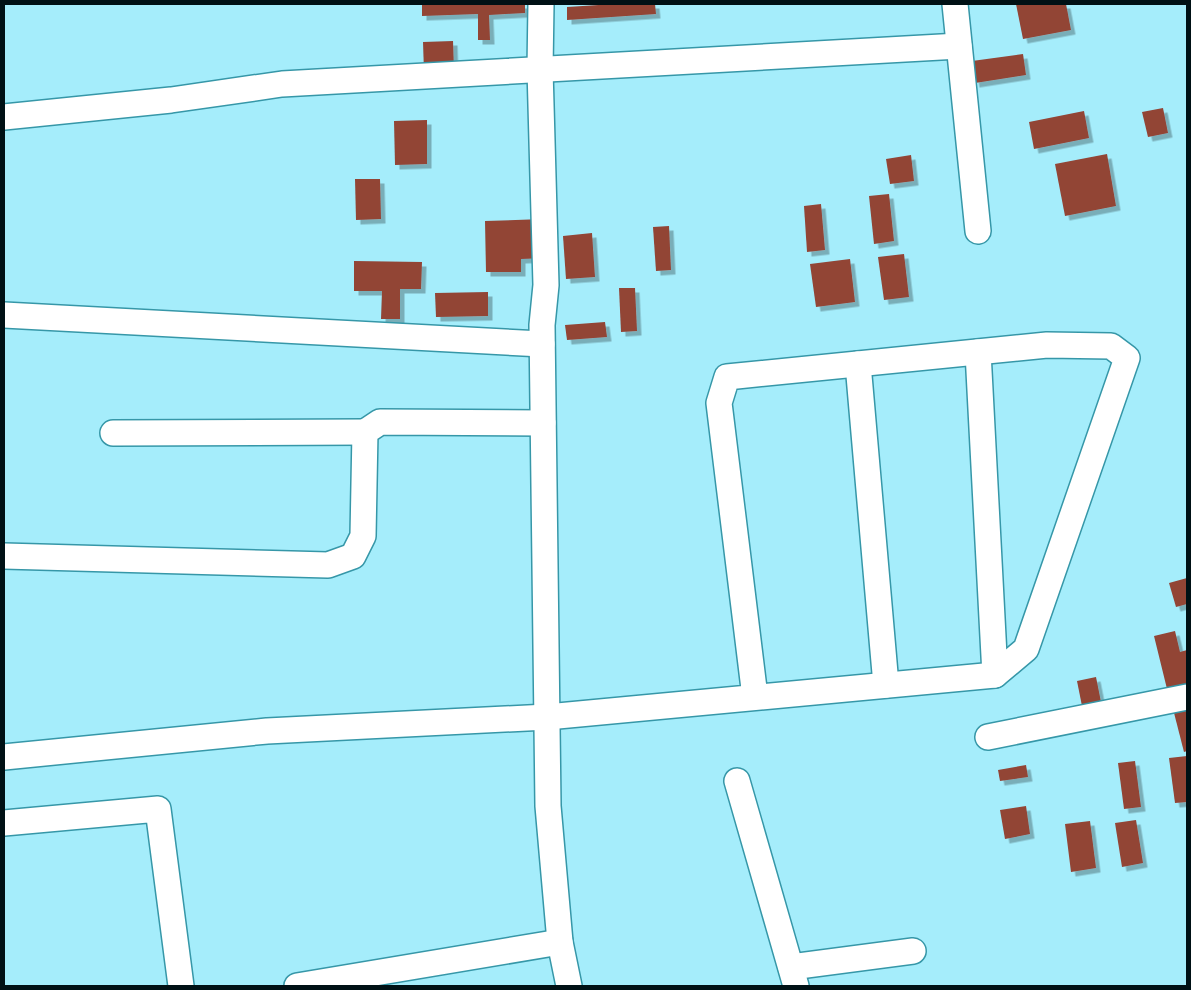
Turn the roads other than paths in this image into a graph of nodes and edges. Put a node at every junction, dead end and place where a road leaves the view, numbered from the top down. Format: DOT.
graph roads {
  1 [pos="541,4"];
  2 [pos="955,4"];
  3 [pos="959,46"];
  4 [pos="540,69"];
  5 [pos="4,117"];
  6 [pos="978,231"];
  7 [pos="4,315"];
  8 [pos="542,344"];
  9 [pos="978,352"];
  10 [pos="858,364"];
  11 [pos="543,423"];
  12 [pos="365,432"];
  13 [pos="113,433"];
  14 [pos="4,556"];
  15 [pos="994,675"];
  16 [pos="886,685"];
  17 [pos="755,697"];
  18 [pos="1187,698"];
  19 [pos="547,717"];
  20 [pos="988,737"];
  21 [pos="4,757"];
  22 [pos="737,781"];
  23 [pos="4,823"];
  24 [pos="560,942"];
  25 [pos="913,951"];
  26 [pos="793,977"];
  27 [pos="181,986"];
  28 [pos="297,986"];
  29 [pos="569,986"];
  1 -- 4 [label="street"];
  2 -- 3 [label="street"];
  3 -- 4 [label="street"];
  3 -- 6 [label="street"];
  4 -- 5 [label="street"];
  4 -- 8 [label="street"];
  7 -- 8 [label="street"];
  8 -- 11 [label="street"];
  9 -- 10 [label="street"];
  9 -- 15 [label="street"];
  9 -- 15 [label="street"];
  10 -- 16 [label="street"];
  10 -- 17 [label="street"];
  11 -- 12 [label="street"];
  11 -- 19 [label="street"];
  12 -- 13 [label="street"];
  12 -- 14 [label="street"];
  15 -- 16 [label="street"];
  16 -- 17 [label="street"];
  17 -- 19 [label="street"];
  18 -- 20 [label="street"];
  19 -- 21 [label="street"];
  19 -- 24 [label="street"];
  22 -- 26 [label="street"];
  23 -- 27 [label="street"];
  24 -- 28 [label="street"];
  24 -- 29 [label="street"];
  25 -- 26 [label="street"];
}
